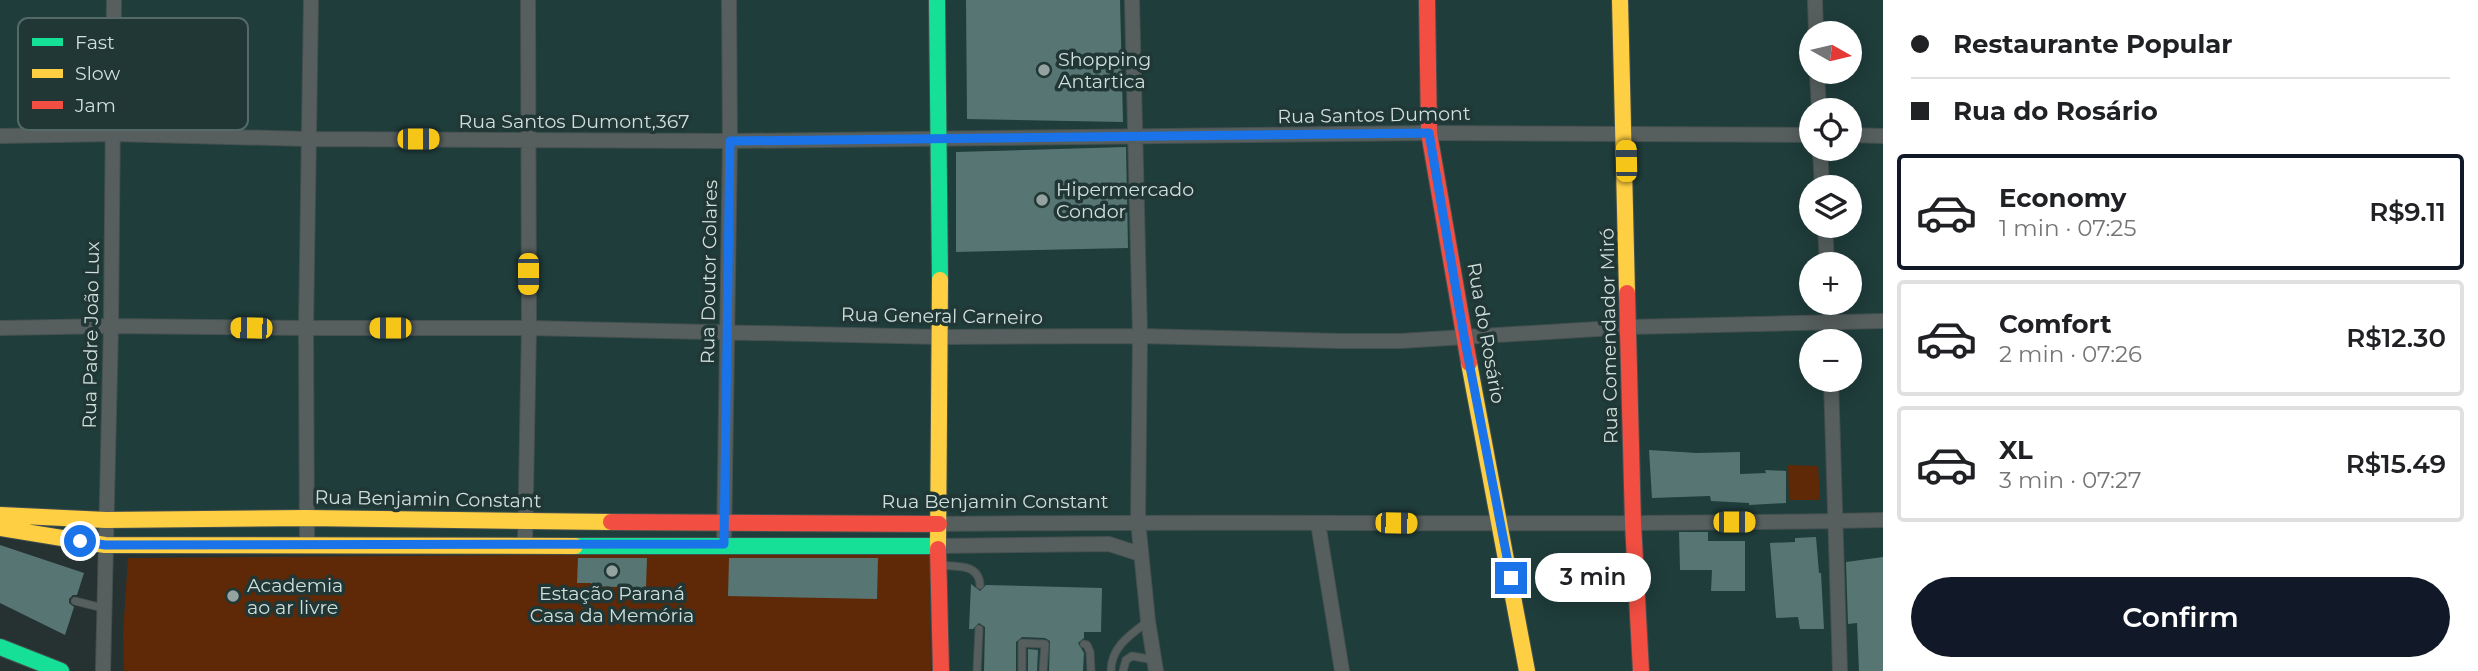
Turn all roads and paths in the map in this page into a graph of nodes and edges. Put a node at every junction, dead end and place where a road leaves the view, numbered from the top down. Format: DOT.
graph roads {
  1 [pos="114,0"];
  2 [pos="311,0"];
  3 [pos="528,0"];
  4 [pos="729,0"];
  5 [pos="937,0"];
  6 [pos="1132,0"];
  7 [pos="1427,0"];
  8 [pos="1620,0"];
  9 [pos="1815,0"];
  10 [pos="114,18"];
  11 [pos="1816,21"];
  12 [pos="113,130"];
  13 [pos="1429,133"];
  14 [pos="1625,133"];
  15 [pos="113,134"];
  16 [pos="1799,135"];
  17 [pos="1862,135"];
  18 [pos="0,136"];
  19 [pos="1135,136"];
  20 [pos="1883,136"];
  21 [pos="308,139"];
  22 [pos="527,139"];
  23 [pos="937,139"];
  24 [pos="730,141"];
  25 [pos="1830,315"];
  26 [pos="1883,321"];
  27 [pos="1830,322"];
  28 [pos="111,326"];
  29 [pos="1630,327"];
  30 [pos="0,328"];
  31 [pos="306,328"];
  32 [pos="529,328"];
  33 [pos="1830,329"];
  34 [pos="727,331"];
  35 [pos="1464,336"];
  36 [pos="941,337"];
  37 [pos="1140,337"];
  38 [pos="1831,392"];
  39 [pos="0,515"];
  40 [pos="306,518"];
  41 [pos="107,520"];
  42 [pos="1883,520"];
  43 [pos="1138,521"];
  44 [pos="1834,521"];
  45 [pos="524,522"];
  46 [pos="724,522"];
  47 [pos="1318,523"];
  48 [pos="1633,523"];
  49 [pos="939,524"];
  50 [pos="1501,524"];
  51 [pos="0,528"];
  52 [pos="307,544"];
  53 [pos="524,544"];
  54 [pos="724,544"];
  55 [pos="105,545"];
  56 [pos="938,546"];
  57 [pos="1140,554"];
  58 [pos="939,565"];
  59 [pos="980,584"];
  60 [pos="75,601"];
  61 [pos="103,608"];
  62 [pos="1147,621"];
  63 [pos="979,629"];
  64 [pos="1084,644"];
  65 [pos="0,647"];
  66 [pos="1155,665"];
  67 [pos="61,671"];
  68 [pos="103,671"];
  69 [pos="941,671"];
  70 [pos="977,671"];
  71 [pos="1022,671"];
  72 [pos="1043,671"];
  73 [pos="1091,671"];
  74 [pos="1111,671"];
  75 [pos="1123,671"];
  76 [pos="1342,671"];
  77 [pos="1527,671"];
  78 [pos="1641,671"];
  79 [pos="1840,671"];
  1 -- 10 [label="street, Rua Padre João Lux"];
  2 -- 21 [label="street"];
  3 -- 22 [label="street"];
  4 -- 24 [label="street, Rua Doutor Colares"];
  5 -- 23 [label="main road"];
  6 -- 19 [label="street"];
  7 -- 13 [label="main road, Rua do Rosário"];
  8 -- 14 [label="main road, Rua Comendador Miró"];
  9 -- 11 [label="street"];
  12 -- 15 [label="street, Rua Padre João Lux"];
  13 -- 14 [label="street, Rua Santos Dumont"];
  13 -- 19 [label="street, Rua Santos Dumont"];
  13 -- 35 [label="main road, Rua do Rosário"];
  14 -- 16 [label="street, Rua Santos Dumont"];
  14 -- 29 [label="main road, Rua Comendador Miró"];
  15 -- 18 [label="street, Rua Santos Dumont,367"];
  15 -- 21 [label="street, Rua Santos Dumont,367"];
  15 -- 28 [label="street, Rua Padre João Lux"];
  17 -- 20 [label="street"];
  19 -- 23 [label="street, Rua Santos Dumont"];
  19 -- 37 [label="street"];
  21 -- 22 [label="street, Rua Santos Dumont,367"];
  21 -- 31 [label="street"];
  22 -- 24 [label="street, Rua Santos Dumont,367"];
  22 -- 32 [label="street"];
  23 -- 24 [label="street, Rua Santos Dumont,367"];
  23 -- 36 [label="main road"];
  24 -- 34 [label="street, Rua Doutor Colares"];
  25 -- 27 [label="street"];
  26 -- 27 [label="street, Rua General Carneiro"];
  27 -- 29 [label="street, Rua General Carneiro"];
  27 -- 33 [label="street"];
  28 -- 30 [label="street, Rua General Carneiro"];
  28 -- 31 [label="street, Rua General Carneiro"];
  28 -- 41 [label="street, Rua Padre João Lux"];
  29 -- 35 [label="street, Rua General Carneiro"];
  29 -- 48 [label="main road, Rua Comendador Miró"];
  31 -- 32 [label="street, Rua General Carneiro"];
  31 -- 40 [label="street"];
  32 -- 34 [label="street, Rua General Carneiro"];
  32 -- 45 [label="street"];
  34 -- 36 [label="street, Rua General Carneiro"];
  34 -- 46 [label="street, Rua Doutor Colares"];
  35 -- 37 [label="street, Rua General Carneiro"];
  35 -- 50 [label="main road, Rua do Rosário"];
  36 -- 37 [label="street, Rua General Carneiro"];
  36 -- 49 [label="main road"];
  37 -- 43 [label="street"];
  38 -- 44 [label="street"];
  39 -- 41 [label="main road, Rua Benjamin Constant"];
  40 -- 41 [label="main road, Rua Benjamin Constant"];
  40 -- 45 [label="main road, Rua Benjamin Constant"];
  40 -- 52 [label="street"];
  41 -- 55 [label="street, Rua Padre João Lux"];
  42 -- 44 [label="street, Rua Benjamin Constant"];
  43 -- 47 [label="street, Rua Benjamin Constant"];
  43 -- 49 [label="street, Rua Benjamin Constant"];
  43 -- 57 [label="street"];
  44 -- 48 [label="street, Rua Benjamin Constant"];
  44 -- 79 [label="street"];
  45 -- 46 [label="main road, Rua Benjamin Constant"];
  45 -- 53 [label="street"];
  46 -- 49 [label="main road, Rua Benjamin Constant"];
  46 -- 54 [label="street, Rua Doutor Colares"];
  47 -- 50 [label="street, Rua Benjamin Constant"];
  47 -- 76 [label="street"];
  48 -- 50 [label="street, Rua Benjamin Constant"];
  48 -- 78 [label="main road, Rua Comendador Miró"];
  49 -- 56 [label="main road"];
  50 -- 77 [label="main road, Rua do Rosário"];
  51 -- 55 [label="main road"];
  52 -- 53 [label="main road"];
  52 -- 55 [label="main road"];
  53 -- 54 [label="main road"];
  54 -- 56 [label="main road"];
  55 -- 61 [label="street, Rua Padre João Lux"];
  56 -- 57 [label="street"];
  56 -- 58 [label="main road"];
  57 -- 62 [label="street"];
  58 -- 59 [label="lane"];
  58 -- 69 [label="main road"];
  60 -- 61 [label="lane"];
  61 -- 68 [label="street, Rua Padre João Lux"];
  62 -- 66 [label="street"];
  62 -- 74 [label="lane"];
  63 -- 70 [label="lane"];
  64 -- 73 [label="lane"];
  65 -- 67 [label="main road"];
  66 -- 75 [label="lane"];
  71 -- 72 [label="lane"];
}
